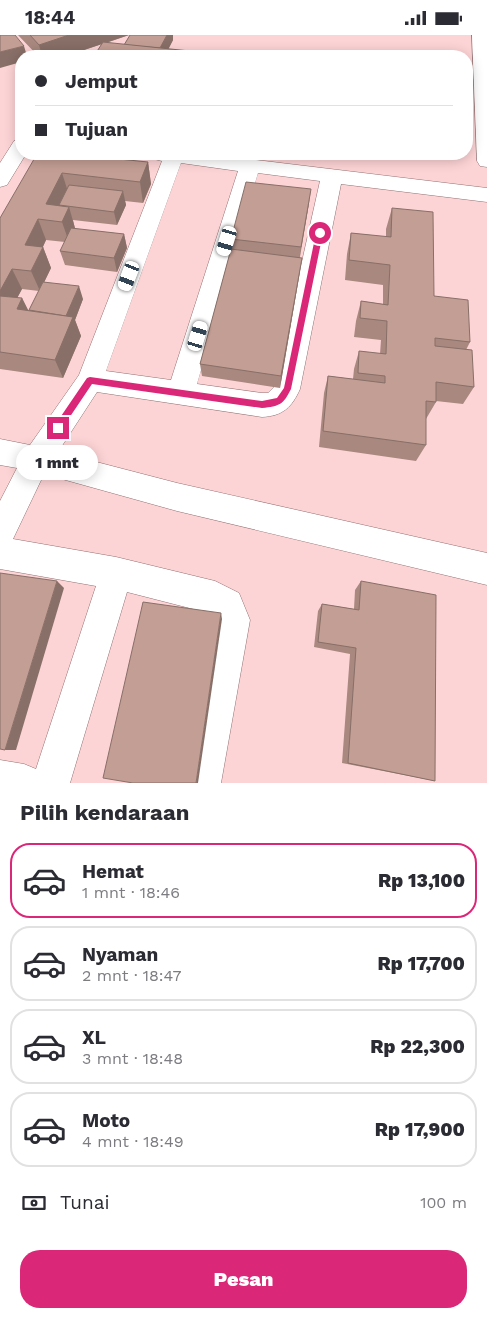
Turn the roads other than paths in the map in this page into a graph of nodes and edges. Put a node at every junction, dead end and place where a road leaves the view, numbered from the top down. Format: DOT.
graph roads {
  1 [pos="482,43"];
  2 [pos="0,142"];
  3 [pos="15,144"];
  4 [pos="15,155"];
  5 [pos="164,160"];
  6 [pos="251,160"];
  7 [pos="256,160"];
  8 [pos="487,161"];
  9 [pos="332,175"];
  10 [pos="0,179"];
  11 [pos="487,195"];
  12 [pos="90,380"];
  13 [pos="181,393"];
  14 [pos="0,452"];
  15 [pos="37,459"];
  16 [pos="0,532"];
  17 [pos="0,553"];
  18 [pos="487,569"];
  19 [pos="116,573"];
  20 [pos="0,779"];
  21 [pos="24,783"];
  22 [pos="51,783"];
  23 [pos="202,783"];
  1 -- 8 [label="street"];
  2 -- 3 [label="street"];
  4 -- 10 [label="street"];
  5 -- 12 [label="street"];
  6 -- 13 [label="street"];
  7 -- 9 [label="street"];
  9 -- 11 [label="street"];
  9 -- 13 [label="street"];
  12 -- 13 [label="street"];
  12 -- 15 [label="street"];
  14 -- 15 [label="street"];
  15 -- 16 [label="street"];
  15 -- 18 [label="street"];
  17 -- 19 [label="street"];
  19 -- 22 [label="street"];
  19 -- 23 [label="street"];
  20 -- 21 [label="street"];
}
